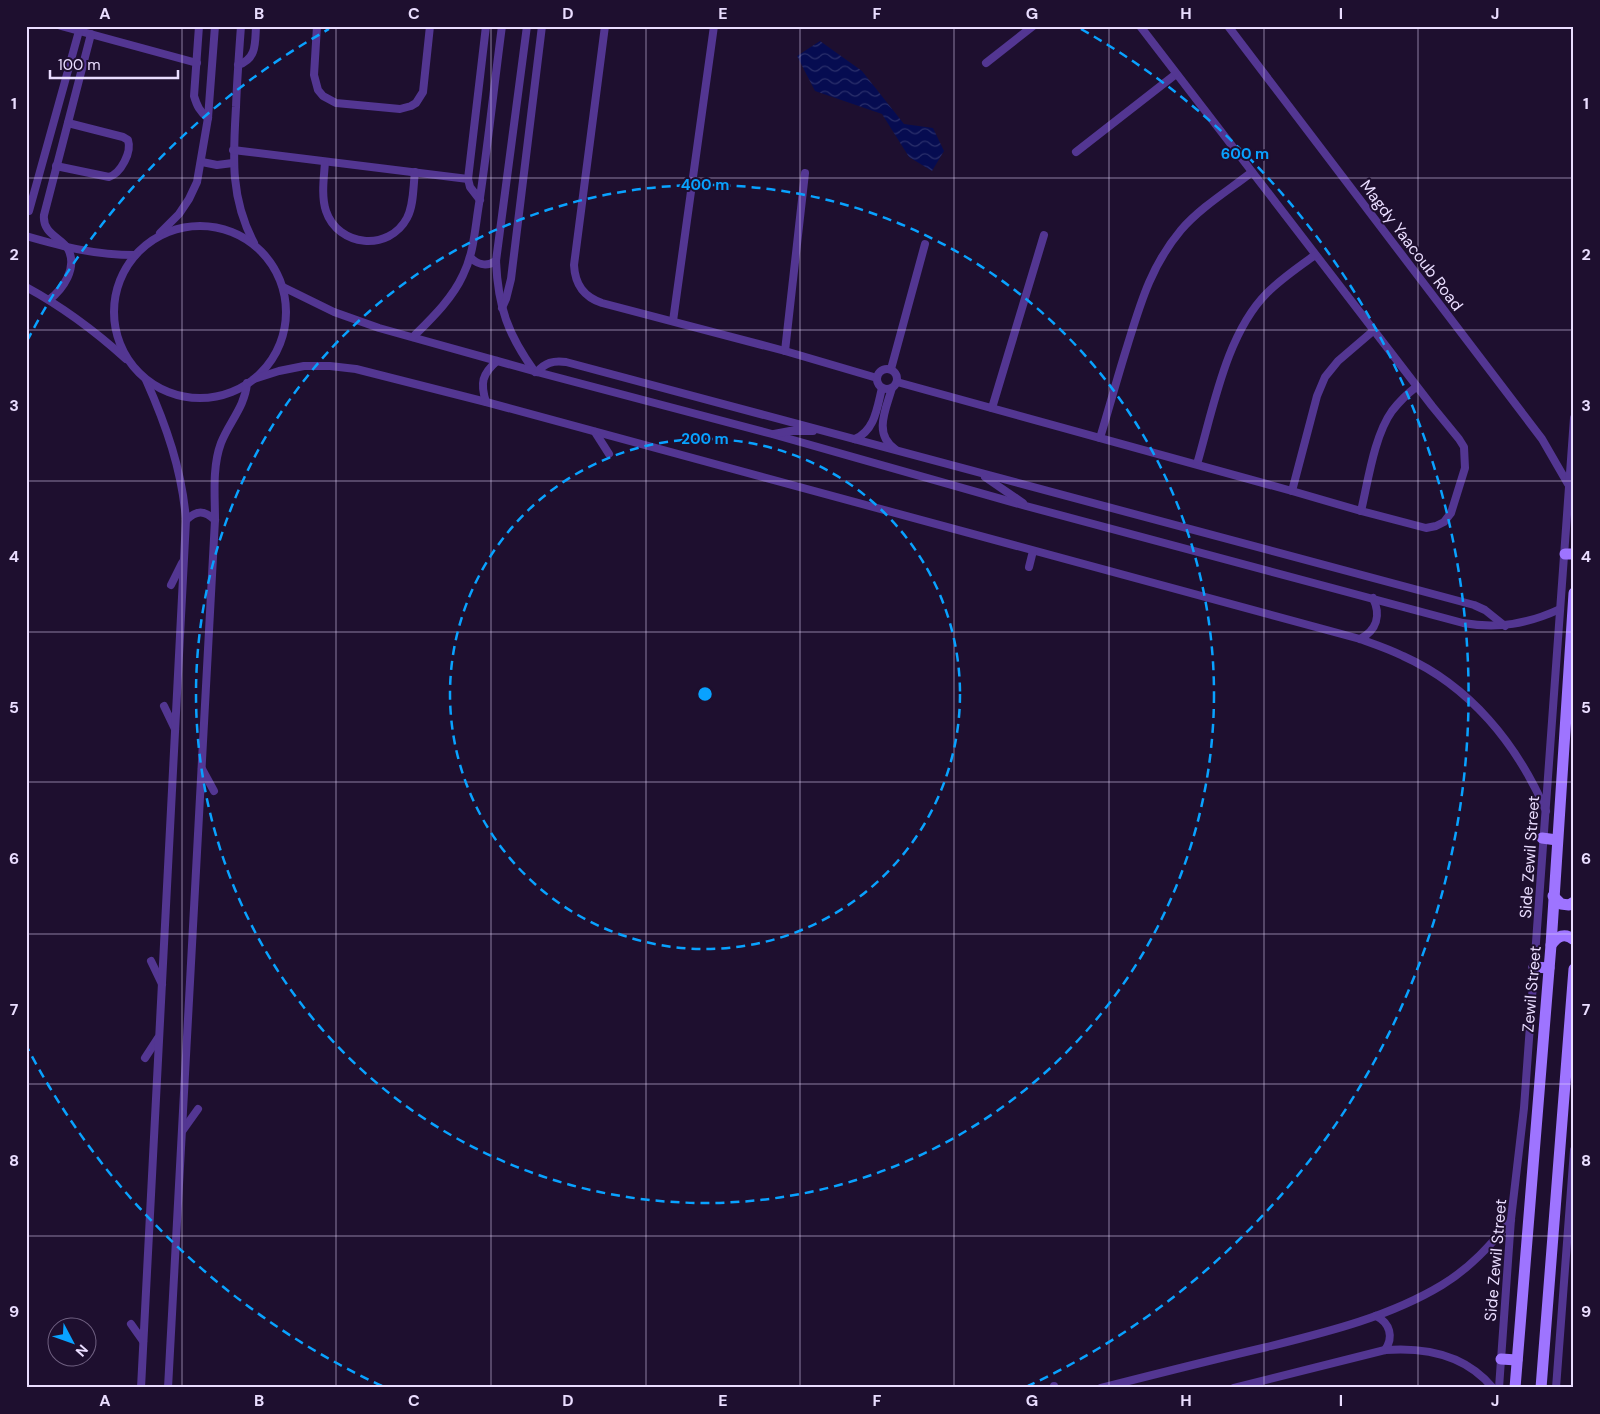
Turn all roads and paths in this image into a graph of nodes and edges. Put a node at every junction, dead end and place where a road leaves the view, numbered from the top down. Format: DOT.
graph roads {
  1 [pos="61,26"];
  2 [pos="200,26"];
  3 [pos="215,26"];
  4 [pos="241,26"];
  5 [pos="256,26"];
  6 [pos="317,26"];
  7 [pos="430,26"];
  8 [pos="486,26"];
  9 [pos="502,26"];
  10 [pos="526,26"];
  11 [pos="542,26"];
  12 [pos="605,26"];
  13 [pos="714,26"];
  14 [pos="1033,26"];
  15 [pos="1140,26"];
  16 [pos="1228,26"];
  17 [pos="79,31"];
  18 [pos="91,34"];
  19 [pos="197,63"];
  20 [pos="986,63"];
  21 [pos="238,65"];
  22 [pos="1176,74"];
  23 [pos="208,118"];
  24 [pos="68,123"];
  25 [pos="233,150"];
  26 [pos="1076,152"];
  27 [pos="202,162"];
  28 [pos="325,162"];
  29 [pos="233,163"];
  30 [pos="56,166"];
  31 [pos="415,172"];
  32 [pos="1252,172"];
  33 [pos="805,173"];
  34 [pos="468,179"];
  35 [pos="480,200"];
  36 [pos="28,211"];
  37 [pos="44,215"];
  38 [pos="1044,235"];
  39 [pos="26,236"];
  40 [pos="152,240"];
  41 [pos="925,244"];
  42 [pos="255,245"];
  43 [pos="68,248"];
  44 [pos="135,255"];
  45 [pos="1315,255"];
  46 [pos="470,257"];
  47 [pos="496,261"];
  48 [pos="26,287"];
  49 [pos="283,287"];
  50 [pos="49,300"];
  51 [pos="502,308"];
  52 [pos="673,321"];
  53 [pos="1373,331"];
  54 [pos="413,337"];
  55 [pos="785,351"];
  56 [pos="129,361"];
  57 [pos="497,361"];
  58 [pos="891,369"];
  59 [pos="536,372"];
  60 [pos="877,378"];
  61 [pos="146,380"];
  62 [pos="250,381"];
  63 [pos="894,385"];
  64 [pos="1416,387"];
  65 [pos="882,388"];
  66 [pos="486,402"];
  67 [pos="992,408"];
  68 [pos="1574,418"];
  69 [pos="595,432"];
  70 [pos="827,432"];
  71 [pos="772,434"];
  72 [pos="1100,438"];
  73 [pos="854,439"];
  74 [pos="896,450"];
  75 [pos="609,454"];
  76 [pos="1196,464"];
  77 [pos="975,471"];
  78 [pos="1569,484"];
  79 [pos="1292,491"];
  80 [pos="1026,506"];
  81 [pos="1361,511"];
  82 [pos="186,520"];
  83 [pos="215,520"];
  84 [pos="1033,550"];
  85 [pos="1569,554"];
  86 [pos="184,559"];
  87 [pos="1029,566"];
  88 [pos="171,585"];
  89 [pos="1574,593"];
  90 [pos="1373,598"];
  91 [pos="1560,609"];
  92 [pos="1505,626"];
  93 [pos="1360,639"];
  94 [pos="164,706"];
  95 [pos="1570,710"];
  96 [pos="176,730"];
  97 [pos="202,767"];
  98 [pos="214,791"];
  99 [pos="1546,810"];
  100 [pos="1542,838"];
  101 [pos="1557,840"];
  102 [pos="1553,896"];
  103 [pos="1574,902"];
  104 [pos="1574,940"];
  105 [pos="1550,945"];
  106 [pos="150,961"];
  107 [pos="1534,967"];
  108 [pos="1549,968"];
  109 [pos="1574,969"];
  110 [pos="163,985"];
  111 [pos="159,1036"];
  112 [pos="145,1058"];
  113 [pos="198,1109"];
  114 [pos="182,1132"];
  115 [pos="1574,1150"];
  116 [pos="1511,1218"];
  117 [pos="1376,1316"];
  118 [pos="132,1324"];
  119 [pos="143,1342"];
  120 [pos="1385,1350"];
  121 [pos="1501,1360"];
  122 [pos="1517,1360"];
  123 [pos="141,1388"];
  124 [pos="168,1388"];
  125 [pos="1101,1388"];
  126 [pos="1234,1388"];
  127 [pos="1493,1388"];
  128 [pos="1499,1388"];
  129 [pos="1515,1388"];
  130 [pos="1541,1388"];
  131 [pos="1556,1388"];
  1 -- 17 [label="street"];
  2 -- 19 [label="street"];
  3 -- 23 [label="street"];
  4 -- 21 [label="street"];
  5 -- 21 [label="street"];
  6 -- 7 [label="street"];
  8 -- 34 [label="street"];
  9 -- 35 [label="street"];
  10 -- 47 [label="street"];
  11 -- 51 [label="street"];
  12 -- 52 [label="street"];
  13 -- 52 [label="street"];
  14 -- 20 [label="street"];
  15 -- 22 [label="street"];
  16 -- 78 [label="street, Magdy Yaacoub Road"];
  17 -- 18 [label="street"];
  17 -- 36 [label="street"];
  18 -- 19 [label="street"];
  18 -- 24 [label="street"];
  19 -- 23 [label="street"];
  21 -- 25 [label="street"];
  22 -- 26 [label="street"];
  22 -- 32 [label="street"];
  23 -- 27 [label="street"];
  24 -- 30 [label="street"];
  24 -- 30 [label="street"];
  25 -- 28 [label="street"];
  25 -- 29 [label="street"];
  27 -- 29 [label="street"];
  27 -- 40 [label="street"];
  28 -- 31 [label="street"];
  28 -- 31 [label="street"];
  29 -- 42 [label="street"];
  30 -- 37 [label="street"];
  31 -- 34 [label="street"];
  32 -- 45 [label="street"];
  32 -- 72 [label="street"];
  33 -- 55 [label="street"];
  34 -- 35 [label="street"];
  35 -- 46 [label="street"];
  36 -- 37 [label="street"];
  37 -- 43 [label="street"];
  38 -- 67 [label="street"];
  39 -- 43 [label="street"];
  40 -- 42 [label="street"];
  40 -- 44 [label="street"];
  41 -- 58 [label="street"];
  42 -- 49 [label="street"];
  43 -- 44 [label="street"];
  43 -- 50 [label="street"];
  44 -- 56 [label="street"];
  45 -- 53 [label="street"];
  45 -- 76 [label="street"];
  46 -- 47 [label="street"];
  46 -- 54 [label="street"];
  47 -- 51 [label="street"];
  48 -- 50 [label="street"];
  49 -- 54 [label="street"];
  49 -- 62 [label="street"];
  50 -- 56 [label="street"];
  51 -- 59 [label="street"];
  52 -- 55 [label="street"];
  53 -- 64 [label="street"];
  53 -- 79 [label="street"];
  54 -- 57 [label="street"];
  55 -- 60 [label="street"];
  56 -- 61 [label="street"];
  57 -- 59 [label="street"];
  57 -- 66 [label="street"];
  58 -- 60 [label="street"];
  58 -- 63 [label="street"];
  59 -- 70 [label="street"];
  59 -- 71 [label="street"];
  60 -- 65 [label="street"];
  61 -- 62 [label="street"];
  61 -- 82 [label="street"];
  62 -- 66 [label="street"];
  62 -- 83 [label="street"];
  63 -- 65 [label="street"];
  63 -- 67 [label="street"];
  63 -- 74 [label="street"];
  64 -- 81 [label="street"];
  64 -- 81 [label="street"];
  65 -- 73 [label="street"];
  66 -- 69 [label="street"];
  67 -- 72 [label="street"];
  68 -- 78 [label="street, Side Zewil Street"];
  69 -- 75 [label="street"];
  69 -- 84 [label="street"];
  70 -- 71 [label="street"];
  70 -- 73 [label="street"];
  71 -- 80 [label="street"];
  72 -- 76 [label="street"];
  73 -- 74 [label="street"];
  74 -- 77 [label="street"];
  76 -- 79 [label="street"];
  77 -- 80 [label="street"];
  77 -- 92 [label="street"];
  78 -- 85 [label="street, Side Zewil Street"];
  79 -- 81 [label="street"];
  80 -- 90 [label="street"];
  82 -- 83 [label="street"];
  82 -- 86 [label="street"];
  83 -- 97 [label="street"];
  84 -- 87 [label="street"];
  84 -- 93 [label="street"];
  85 -- 91 [label="street, Side Zewil Street"];
  86 -- 88 [label="street"];
  86 -- 96 [label="street"];
  89 -- 95 [label="main road, Zewil Street"];
  90 -- 92 [label="street"];
  90 -- 93 [label="street"];
  91 -- 92 [label="street"];
  91 -- 99 [label="street, Side Zewil Street"];
  93 -- 99 [label="street"];
  94 -- 96 [label="street"];
  95 -- 101 [label="main road, Zewil Street"];
  96 -- 110 [label="street"];
  97 -- 98 [label="street"];
  97 -- 114 [label="street"];
  99 -- 100 [label="street, Side Zewil Street"];
  100 -- 101 [label="main road"];
  100 -- 107 [label="street, Side Zewil Street"];
  101 -- 102 [label="main road, Zewil Street"];
  102 -- 103 [label="main road"];
  102 -- 105 [label="main road, Zewil Street"];
  104 -- 105 [label="main road"];
  105 -- 108 [label="main road, Zewil Street"];
  106 -- 110 [label="street"];
  107 -- 108 [label="main road"];
  107 -- 116 [label="street, Side Zewil Street"];
  108 -- 122 [label="main road, Zewil Street"];
  109 -- 130 [label="main road"];
  110 -- 111 [label="street"];
  111 -- 112 [label="street"];
  111 -- 119 [label="street"];
  113 -- 114 [label="street"];
  114 -- 124 [label="street"];
  115 -- 131 [label="street"];
  116 -- 117 [label="street"];
  116 -- 121 [label="street, Side Zewil Street"];
  117 -- 120 [label="street"];
  117 -- 125 [label="street"];
  118 -- 119 [label="street"];
  119 -- 123 [label="street"];
  120 -- 126 [label="street"];
  120 -- 127 [label="street"];
  121 -- 122 [label="main road"];
  121 -- 128 [label="street, Side Zewil Street"];
  122 -- 129 [label="main road, Zewil Street"];
}
